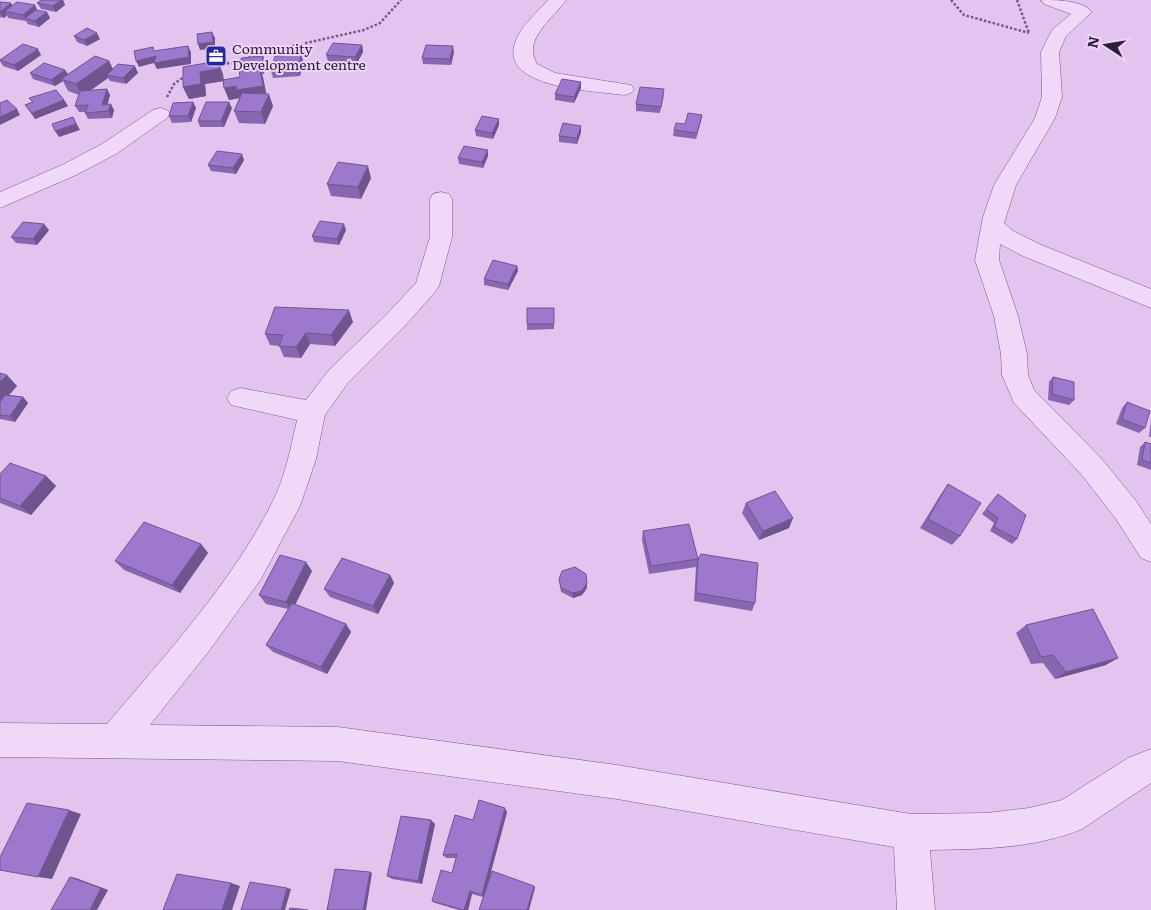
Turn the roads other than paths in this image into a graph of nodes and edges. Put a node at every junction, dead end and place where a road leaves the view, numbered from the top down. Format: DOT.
graph roads {
  1 [pos="557,0"];
  2 [pos="1050,0"];
  3 [pos="624,89"];
  4 [pos="160,114"];
  5 [pos="441,199"];
  6 [pos="0,201"];
  7 [pos="993,225"];
  8 [pos="1151,299"];
  9 [pos="240,398"];
  10 [pos="312,412"];
  11 [pos="1151,549"];
  12 [pos="0,740"];
  13 [pos="115,741"];
  14 [pos="1151,766"];
  15 [pos="912,832"];
  16 [pos="916,910"];
  1 -- 3 [label="street"];
  2 -- 7 [label="street"];
  4 -- 6 [label="street"];
  5 -- 10 [label="street"];
  7 -- 8 [label="street"];
  7 -- 11 [label="street"];
  9 -- 10 [label="street"];
  10 -- 13 [label="street"];
  12 -- 13 [label="street"];
  13 -- 15 [label="street"];
  14 -- 15 [label="street"];
  15 -- 16 [label="street"];
}
